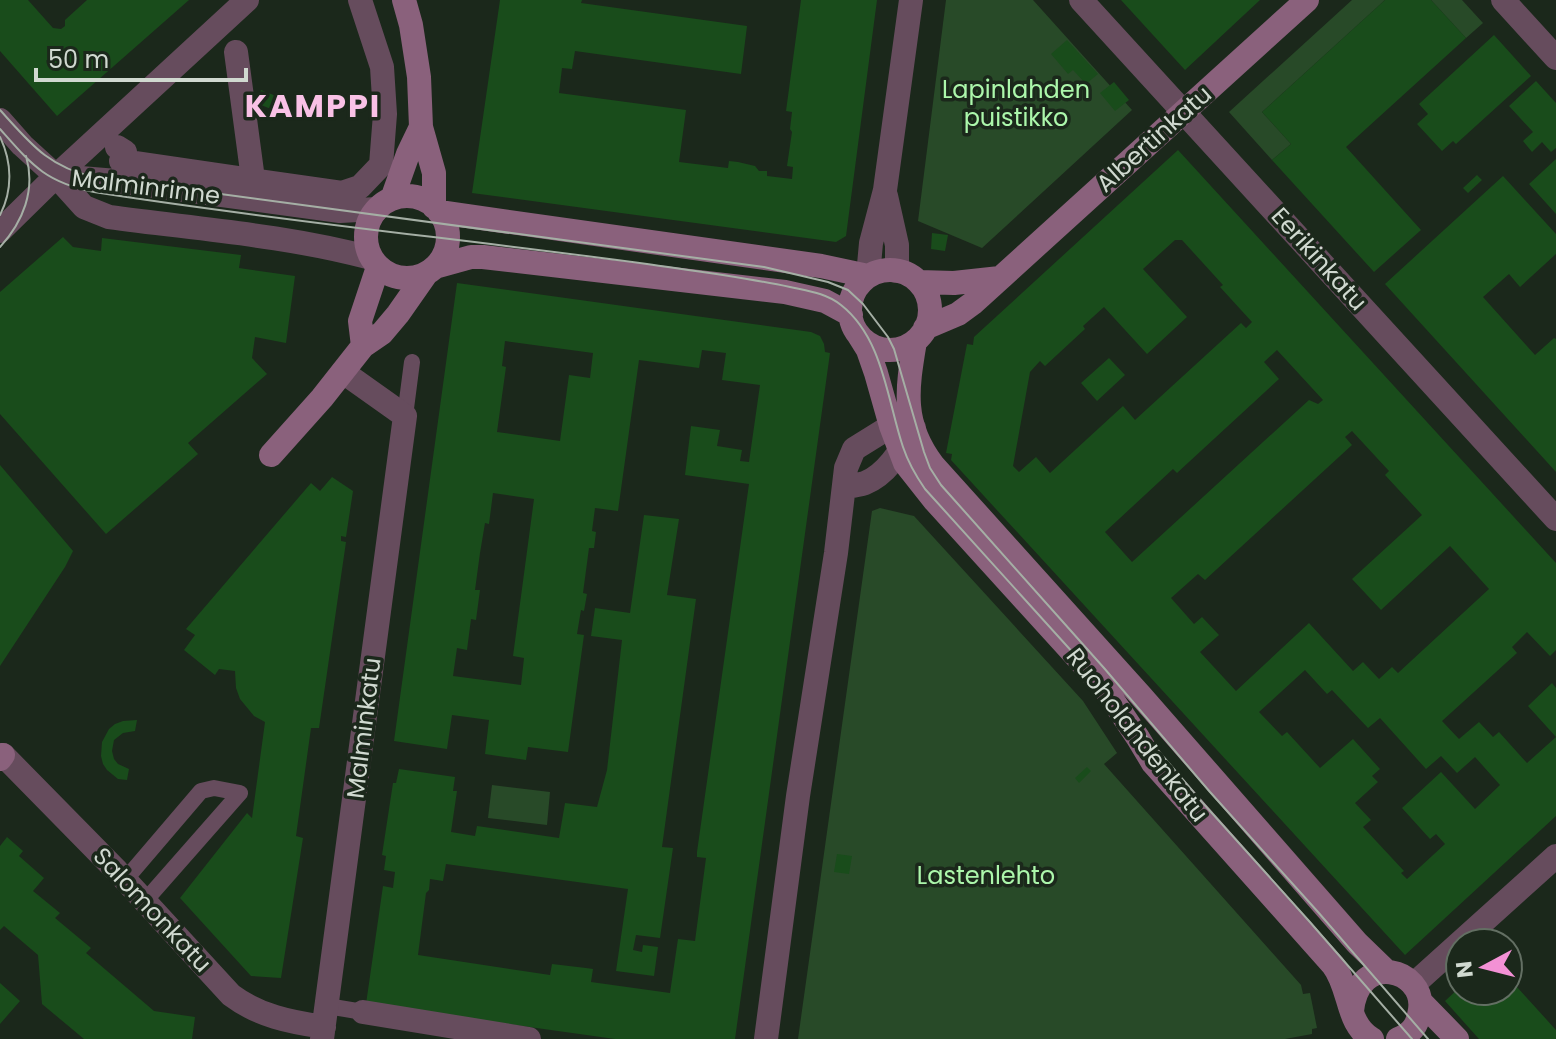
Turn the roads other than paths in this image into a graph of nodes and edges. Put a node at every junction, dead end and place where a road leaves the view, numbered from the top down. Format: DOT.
graph roads {
  1 [pos="247,0"];
  2 [pos="360,0"];
  3 [pos="404,0"];
  4 [pos="911,0"];
  5 [pos="1081,0"];
  6 [pos="1307,0"];
  7 [pos="1503,0"];
  8 [pos="236,52"];
  9 [pos="1556,58"];
  10 [pos="1185,112"];
  11 [pos="0,120"];
  12 [pos="421,127"];
  13 [pos="119,160"];
  14 [pos="56,176"];
  15 [pos="253,179"];
  16 [pos="885,190"];
  17 [pos="384,204"];
  18 [pos="436,210"];
  19 [pos="0,231"];
  20 [pos="374,262"];
  21 [pos="430,270"];
  22 [pos="868,276"];
  23 [pos="908,276"];
  24 [pos="1000,278"];
  25 [pos="854,324"];
  26 [pos="920,334"];
  27 [pos="363,346"];
  28 [pos="412,362"];
  29 [pos="343,372"];
  30 [pos="405,416"];
  31 [pos="902,427"];
  32 [pos="900,452"];
  33 [pos="271,455"];
  34 [pos="845,487"];
  35 [pos="1556,519"];
  36 [pos="2,757"];
  37 [pos="1556,856"];
  38 [pos="125,880"];
  39 [pos="145,901"];
  40 [pos="1387,972"];
  41 [pos="1417,993"];
  42 [pos="1352,1011"];
  43 [pos="363,1012"];
  44 [pos="324,1024"];
  45 [pos="1363,1037"];
  46 [pos="529,1039"];
  47 [pos="766,1039"];
  48 [pos="1398,1039"];
  49 [pos="1457,1039"];
  1 -- 14 [label="street"];
  2 -- 15 [label="street"];
  3 -- 12 [label="street"];
  4 -- 16 [label="street"];
  5 -- 10 [label="street, Eerikinkatu"];
  6 -- 10 [label="street, Albertinkatu"];
  7 -- 9 [label="street"];
  8 -- 15 [label="street"];
  10 -- 24 [label="street, Albertinkatu"];
  10 -- 35 [label="street, Eerikinkatu"];
  11 -- 14 [label="street"];
  12 -- 17 [label="street"];
  12 -- 18 [label="street"];
  13 -- 15 [label="street"];
  14 -- 17 [label="street, Malminrinne"];
  14 -- 19 [label="street"];
  14 -- 20 [label="street, Malminrinne"];
  16 -- 22 [label="street"];
  16 -- 23 [label="street"];
  17 -- 18 [label="street"];
  17 -- 20 [label="street"];
  18 -- 21 [label="street"];
  18 -- 22 [label="street"];
  20 -- 21 [label="street"];
  20 -- 27 [label="street"];
  21 -- 25 [label="street"];
  21 -- 27 [label="street"];
  22 -- 23 [label="street"];
  22 -- 25 [label="street"];
  23 -- 24 [label="street"];
  23 -- 26 [label="street"];
  24 -- 26 [label="street, Albertinkatu"];
  25 -- 26 [label="street"];
  25 -- 31 [label="street, Ruoholahdenkatu"];
  26 -- 31 [label="street, Ruoholahdenkatu"];
  27 -- 29 [label="street"];
  28 -- 30 [label="lane, Malminkatu"];
  29 -- 30 [label="street"];
  29 -- 33 [label="street"];
  30 -- 44 [label="street, Malminkatu"];
  31 -- 32 [label="street, Ruoholahdenkatu"];
  31 -- 34 [label="street"];
  31 -- 40 [label="street, Ruoholahdenkatu"];
  32 -- 34 [label="street"];
  32 -- 42 [label="street, Ruoholahdenkatu"];
  34 -- 47 [label="street"];
  36 -- 38 [label="street, Salomonkatu"];
  37 -- 41 [label="street"];
  38 -- 39 [label="street, Salomonkatu"];
  38 -- 39 [label="lane"];
  39 -- 44 [label="street, Salomonkatu"];
  40 -- 41 [label="street, Ruoholahdenkatu"];
  40 -- 42 [label="street"];
  41 -- 48 [label="street"];
  41 -- 49 [label="street"];
  42 -- 45 [label="street, Ruoholahdenkatu"];
  43 -- 44 [label="lane"];
  43 -- 46 [label="street"];
}
